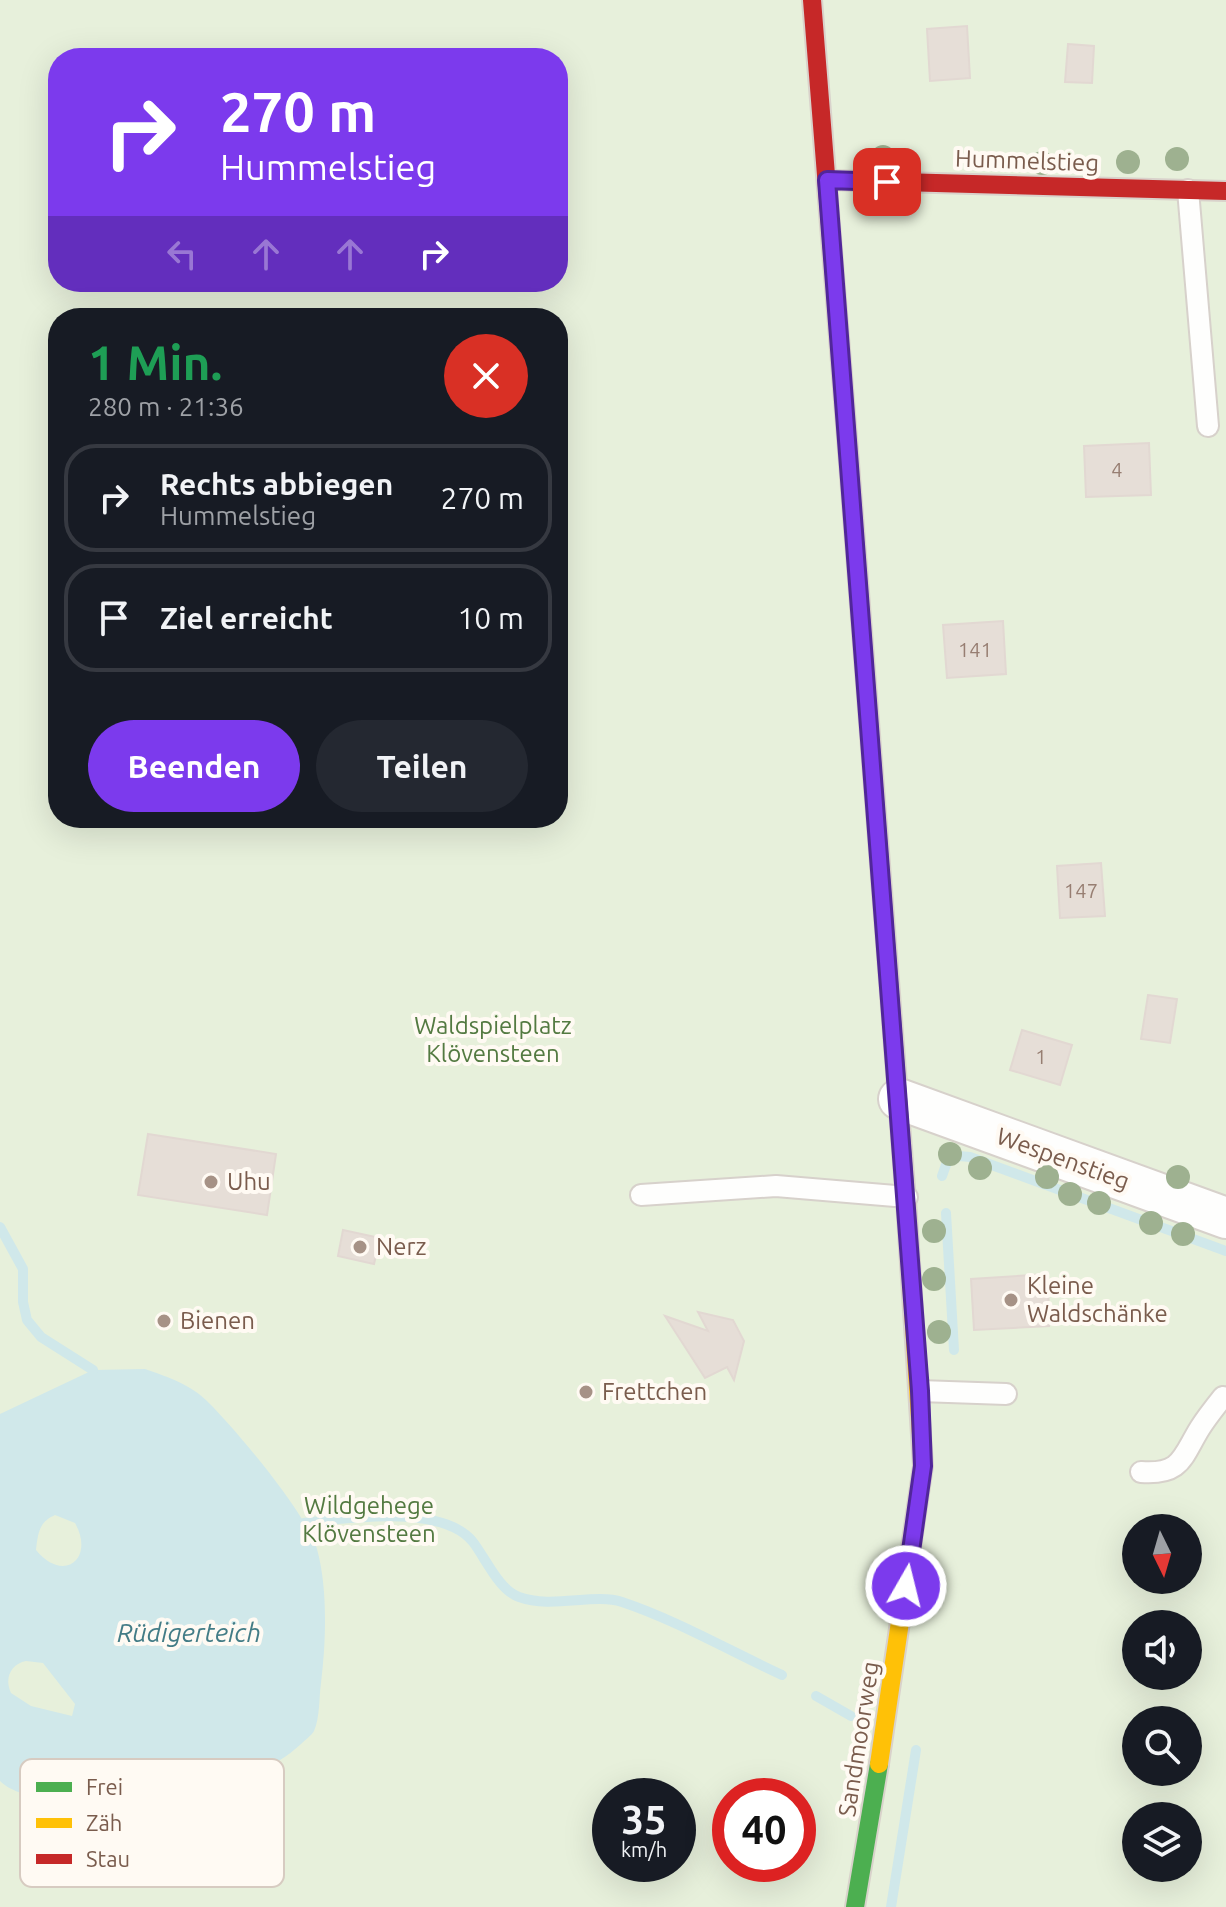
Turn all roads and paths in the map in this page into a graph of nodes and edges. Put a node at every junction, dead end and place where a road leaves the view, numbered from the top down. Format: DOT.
graph roads {
  1 [pos="812,0"];
  2 [pos="827,180"];
  3 [pos="1188,190"];
  4 [pos="1226,191"];
  5 [pos="1208,426"];
  6 [pos="899,1099"];
  7 [pos="641,1195"];
  8 [pos="907,1197"];
  9 [pos="1226,1218"];
  10 [pos="920,1391"];
  11 [pos="1006,1394"];
  12 [pos="1223,1397"];
  13 [pos="1141,1472"];
  14 [pos="855,1907"];
  1 -- 2 [label="street, Sandmoorweg"];
  2 -- 3 [label="street, Hummelstieg"];
  2 -- 6 [label="street, Sandmoorweg"];
  3 -- 4 [label="street, Hummelstieg"];
  3 -- 5 [label="lane"];
  6 -- 8 [label="street, Sandmoorweg"];
  6 -- 9 [label="street, Wespenstieg"];
  7 -- 8 [label="lane"];
  8 -- 10 [label="street, Sandmoorweg"];
  10 -- 11 [label="lane"];
  10 -- 14 [label="street, Sandmoorweg"];
  12 -- 13 [label="lane"];
}
